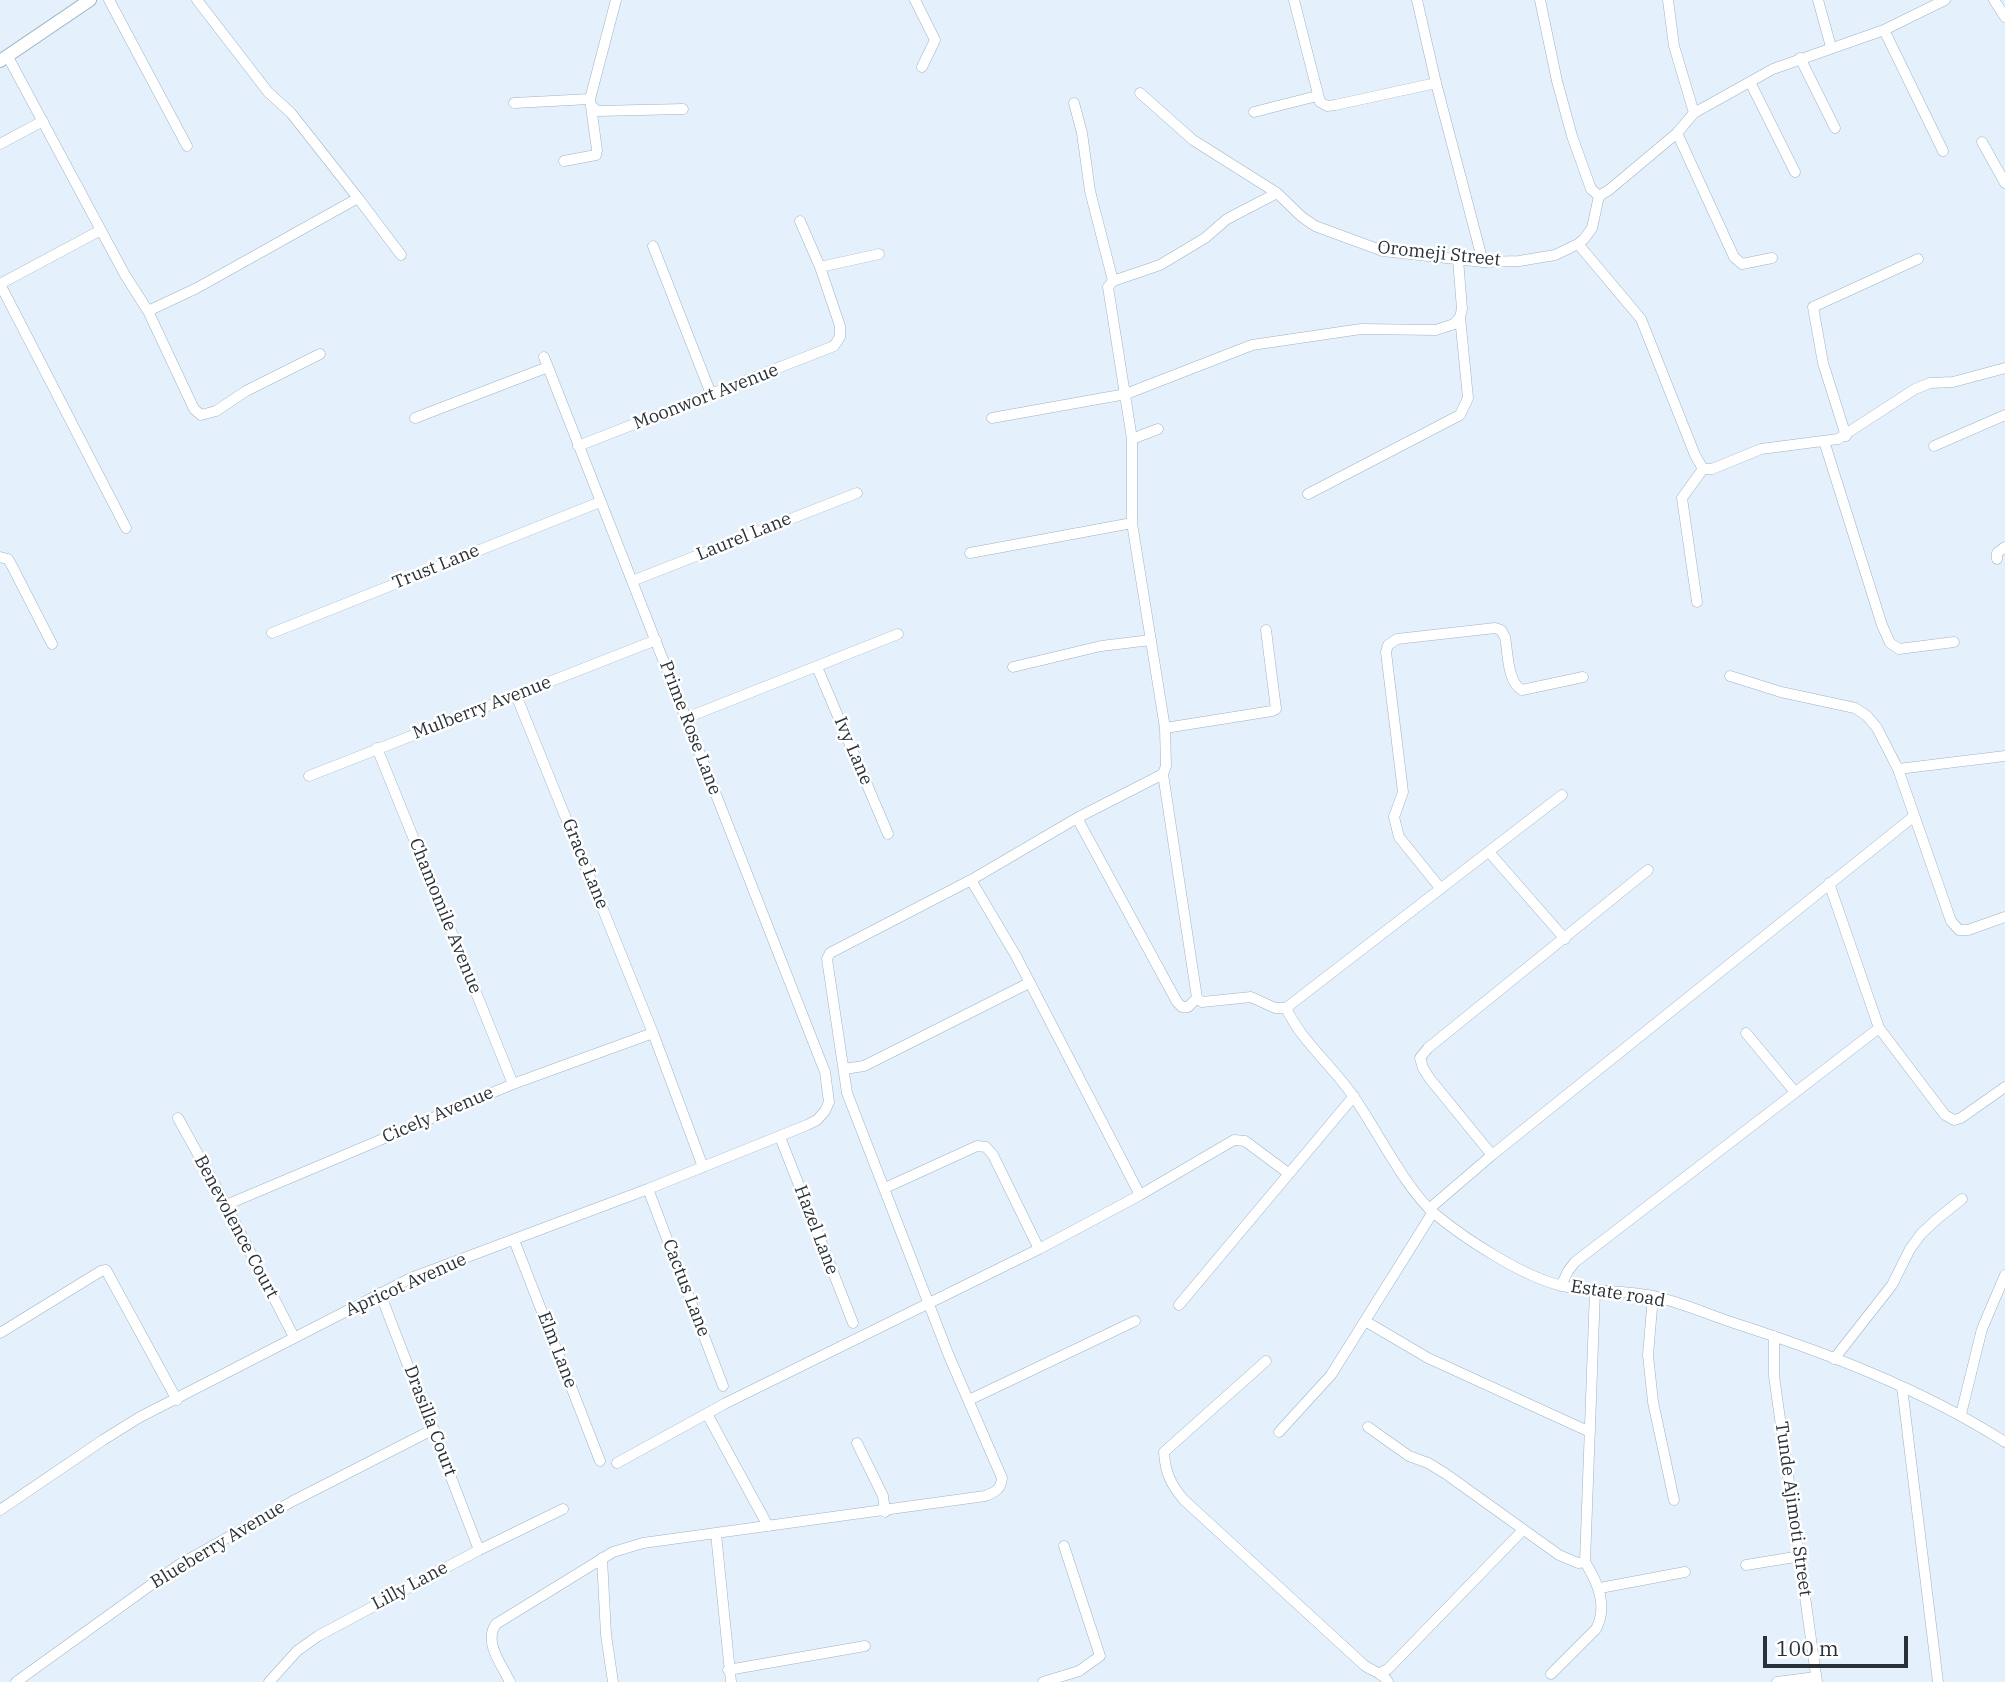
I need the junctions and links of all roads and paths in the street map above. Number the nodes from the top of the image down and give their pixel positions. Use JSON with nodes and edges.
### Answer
{"nodes":[{"id":1,"x":90,"y":0,"type":"edge"},
{"id":2,"x":109,"y":0,"type":"edge"},
{"id":3,"x":197,"y":0,"type":"edge"},
{"id":4,"x":616,"y":0,"type":"edge"},
{"id":5,"x":915,"y":0,"type":"edge"},
{"id":6,"x":1294,"y":0,"type":"edge"},
{"id":7,"x":1417,"y":0,"type":"edge"},
{"id":8,"x":1540,"y":0,"type":"edge"},
{"id":9,"x":1668,"y":0,"type":"edge"},
{"id":10,"x":1818,"y":0,"type":"edge"},
{"id":11,"x":1945,"y":0,"type":"edge"},
{"id":12,"x":1994,"y":0,"type":"edge"},
{"id":13,"x":2005,"y":17,"type":"edge"},
{"id":14,"x":1884,"y":30,"type":"junction"},
{"id":15,"x":1831,"y":47,"type":"junction"},
{"id":16,"x":1800,"y":58,"type":"junction"},
{"id":17,"x":4,"y":59,"type":"edge"},
{"id":18,"x":922,"y":67,"type":"dead end"},
{"id":19,"x":1750,"y":82,"type":"junction"},
{"id":20,"x":1436,"y":83,"type":"junction"},
{"id":21,"x":1140,"y":93,"type":"dead end"},
{"id":22,"x":1317,"y":96,"type":"junction"},
{"id":23,"x":514,"y":103,"type":"dead end"},
{"id":24,"x":591,"y":103,"type":"junction"},
{"id":25,"x":1074,"y":103,"type":"dead end"},
{"id":26,"x":683,"y":108,"type":"dead end"},
{"id":27,"x":1254,"y":112,"type":"dead end"},
{"id":28,"x":1694,"y":113,"type":"junction"},
{"id":29,"x":43,"y":121,"type":"junction"},
{"id":30,"x":1835,"y":128,"type":"dead end"},
{"id":31,"x":1677,"y":133,"type":"junction"},
{"id":32,"x":1982,"y":142,"type":"dead end"},
{"id":33,"x":0,"y":144,"type":"edge"},
{"id":34,"x":187,"y":146,"type":"dead end"},
{"id":35,"x":1943,"y":151,"type":"dead end"},
{"id":36,"x":564,"y":161,"type":"dead end"},
{"id":37,"x":1795,"y":172,"type":"dead end"},
{"id":38,"x":2005,"y":183,"type":"edge"},
{"id":39,"x":1277,"y":193,"type":"junction"},
{"id":40,"x":1599,"y":195,"type":"junction"},
{"id":41,"x":358,"y":198,"type":"junction"},
{"id":42,"x":800,"y":221,"type":"dead end"},
{"id":43,"x":101,"y":230,"type":"junction"},
{"id":44,"x":1578,"y":244,"type":"junction"},
{"id":45,"x":653,"y":246,"type":"dead end"},
{"id":46,"x":879,"y":254,"type":"dead end"},
{"id":47,"x":401,"y":255,"type":"dead end"},
{"id":48,"x":1772,"y":258,"type":"dead end"},
{"id":49,"x":1458,"y":259,"type":"junction"},
{"id":50,"x":1918,"y":259,"type":"dead end"},
{"id":51,"x":1483,"y":262,"type":"junction"},
{"id":52,"x":820,"y":267,"type":"junction"},
{"id":53,"x":1113,"y":281,"type":"junction"},
{"id":54,"x":0,"y":285,"type":"edge"},
{"id":55,"x":148,"y":311,"type":"junction"},
{"id":56,"x":1460,"y":317,"type":"junction"},
{"id":57,"x":320,"y":354,"type":"dead end"},
{"id":58,"x":2005,"y":368,"type":"edge"},
{"id":59,"x":711,"y":394,"type":"junction"},
{"id":60,"x":1126,"y":394,"type":"junction"},
{"id":61,"x":2005,"y":415,"type":"edge"},
{"id":62,"x":415,"y":418,"type":"dead end"},
{"id":63,"x":992,"y":418,"type":"dead end"},
{"id":64,"x":1158,"y":429,"type":"dead end"},
{"id":65,"x":1846,"y":436,"type":"junction"},
{"id":66,"x":1132,"y":439,"type":"junction"},
{"id":67,"x":1824,"y":441,"type":"junction"},
{"id":68,"x":578,"y":446,"type":"junction"},
{"id":69,"x":1934,"y":446,"type":"dead end"},
{"id":70,"x":1703,"y":469,"type":"junction"},
{"id":71,"x":857,"y":492,"type":"dead end"},
{"id":72,"x":1308,"y":494,"type":"dead end"},
{"id":73,"x":600,"y":502,"type":"junction"},
{"id":74,"x":1132,"y":523,"type":"junction"},
{"id":75,"x":126,"y":528,"type":"dead end"},
{"id":76,"x":2005,"y":547,"type":"edge"},
{"id":77,"x":970,"y":553,"type":"dead end"},
{"id":78,"x":0,"y":557,"type":"edge"},
{"id":79,"x":1997,"y":559,"type":"dead end"},
{"id":80,"x":632,"y":581,"type":"junction"},
{"id":81,"x":1697,"y":602,"type":"dead end"},
{"id":82,"x":1266,"y":630,"type":"dead end"},
{"id":83,"x":272,"y":633,"type":"dead end"},
{"id":84,"x":898,"y":634,"type":"dead end"},
{"id":85,"x":656,"y":640,"type":"junction"},
{"id":86,"x":1151,"y":640,"type":"junction"},
{"id":87,"x":1954,"y":642,"type":"dead end"},
{"id":88,"x":52,"y":644,"type":"dead end"},
{"id":89,"x":817,"y":667,"type":"junction"},
{"id":90,"x":1013,"y":667,"type":"dead end"},
{"id":91,"x":1730,"y":676,"type":"dead end"},
{"id":92,"x":1583,"y":677,"type":"dead end"},
{"id":93,"x":516,"y":695,"type":"junction"},
{"id":94,"x":685,"y":718,"type":"junction"},
{"id":95,"x":1165,"y":728,"type":"junction"},
{"id":96,"x":377,"y":748,"type":"junction"},
{"id":97,"x":2005,"y":756,"type":"edge"},
{"id":98,"x":1898,"y":769,"type":"junction"},
{"id":99,"x":1163,"y":774,"type":"junction"},
{"id":100,"x":309,"y":776,"type":"dead end"},
{"id":101,"x":1562,"y":795,"type":"dead end"},
{"id":102,"x":1913,"y":817,"type":"junction"},
{"id":103,"x":1077,"y":818,"type":"junction"},
{"id":104,"x":888,"y":834,"type":"dead end"},
{"id":105,"x":1489,"y":852,"type":"junction"},
{"id":106,"x":1648,"y":870,"type":"dead end"},
{"id":107,"x":971,"y":880,"type":"junction"},
{"id":108,"x":1829,"y":883,"type":"junction"},
{"id":109,"x":1441,"y":889,"type":"junction"},
{"id":110,"x":2005,"y":917,"type":"edge"},
{"id":111,"x":1564,"y":939,"type":"junction"},
{"id":112,"x":1029,"y":983,"type":"junction"},
{"id":113,"x":1198,"y":998,"type":"junction"},
{"id":114,"x":1286,"y":1008,"type":"junction"},
{"id":115,"x":1879,"y":1028,"type":"junction"},
{"id":116,"x":653,"y":1033,"type":"junction"},
{"id":117,"x":1746,"y":1033,"type":"dead end"},
{"id":118,"x":844,"y":1069,"type":"junction"},
{"id":119,"x":513,"y":1084,"type":"junction"},
{"id":120,"x":2005,"y":1087,"type":"edge"},
{"id":121,"x":1795,"y":1093,"type":"junction"},
{"id":122,"x":1353,"y":1096,"type":"junction"},
{"id":123,"x":829,"y":1102,"type":"joint"},
{"id":124,"x":178,"y":1118,"type":"dead end"},
{"id":125,"x":780,"y":1137,"type":"junction"},
{"id":126,"x":1492,"y":1155,"type":"junction"},
{"id":127,"x":703,"y":1167,"type":"junction"},
{"id":128,"x":1288,"y":1173,"type":"junction"},
{"id":129,"x":885,"y":1188,"type":"junction"},
{"id":130,"x":648,"y":1189,"type":"junction"},
{"id":131,"x":1140,"y":1195,"type":"junction"},
{"id":132,"x":1962,"y":1199,"type":"dead end"},
{"id":133,"x":226,"y":1205,"type":"junction"},
{"id":134,"x":1431,"y":1211,"type":"junction"},
{"id":135,"x":514,"y":1240,"type":"junction"},
{"id":136,"x":1039,"y":1249,"type":"junction"},
{"id":137,"x":2005,"y":1276,"type":"edge"},
{"id":138,"x":1561,"y":1286,"type":"junction"},
{"id":139,"x":1595,"y":1290,"type":"junction"},
{"id":140,"x":380,"y":1293,"type":"junction"},
{"id":141,"x":1653,"y":1296,"type":"junction"},
{"id":142,"x":929,"y":1305,"type":"junction"},
{"id":143,"x":1179,"y":1305,"type":"dead end"},
{"id":144,"x":1135,"y":1321,"type":"dead end"},
{"id":145,"x":1365,"y":1321,"type":"junction"},
{"id":146,"x":853,"y":1323,"type":"dead end"},
{"id":147,"x":0,"y":1333,"type":"edge"},
{"id":148,"x":1774,"y":1336,"type":"junction"},
{"id":149,"x":294,"y":1337,"type":"junction"},
{"id":150,"x":1834,"y":1359,"type":"junction"},
{"id":151,"x":1266,"y":1361,"type":"dead end"},
{"id":152,"x":723,"y":1386,"type":"dead end"},
{"id":153,"x":1902,"y":1387,"type":"junction"},
{"id":154,"x":177,"y":1399,"type":"junction"},
{"id":155,"x":970,"y":1400,"type":"junction"},
{"id":156,"x":707,"y":1414,"type":"junction"},
{"id":157,"x":1961,"y":1414,"type":"junction"},
{"id":158,"x":1368,"y":1427,"type":"dead end"},
{"id":159,"x":434,"y":1429,"type":"junction"},
{"id":160,"x":1279,"y":1432,"type":"dead end"},
{"id":161,"x":1590,"y":1432,"type":"junction"},
{"id":162,"x":2005,"y":1442,"type":"edge"},
{"id":163,"x":857,"y":1443,"type":"dead end"},
{"id":164,"x":600,"y":1461,"type":"dead end"},
{"id":165,"x":617,"y":1463,"type":"dead end"},
{"id":166,"x":1674,"y":1500,"type":"dead end"},
{"id":167,"x":563,"y":1509,"type":"dead end"},
{"id":168,"x":0,"y":1510,"type":"edge"},
{"id":169,"x":885,"y":1511,"type":"junction"},
{"id":170,"x":768,"y":1526,"type":"junction"},
{"id":171,"x":1523,"y":1530,"type":"junction"},
{"id":172,"x":716,"y":1534,"type":"junction"},
{"id":173,"x":1064,"y":1546,"type":"dead end"},
{"id":174,"x":479,"y":1550,"type":"junction"},
{"id":175,"x":1801,"y":1556,"type":"junction"},
{"id":176,"x":602,"y":1558,"type":"junction"},
{"id":177,"x":1585,"y":1562,"type":"junction"},
{"id":178,"x":1746,"y":1565,"type":"dead end"},
{"id":179,"x":1685,"y":1572,"type":"dead end"},
{"id":180,"x":1600,"y":1588,"type":"junction"},
{"id":181,"x":865,"y":1646,"type":"dead end"},
{"id":182,"x":728,"y":1670,"type":"junction"},
{"id":183,"x":1551,"y":1674,"type":"dead end"},
{"id":184,"x":1386,"y":1679,"type":"edge"},
{"id":185,"x":1817,"y":1679,"type":"edge"},
{"id":186,"x":16,"y":1682,"type":"edge"},
{"id":187,"x":270,"y":1682,"type":"edge"},
{"id":188,"x":510,"y":1682,"type":"edge"},
{"id":189,"x":613,"y":1682,"type":"edge"},
{"id":190,"x":731,"y":1682,"type":"edge"},
{"id":191,"x":1043,"y":1682,"type":"edge"},
{"id":192,"x":1777,"y":1682,"type":"edge"},
{"id":193,"x":1938,"y":1682,"type":"edge"}],
"edges":[{"from":1,"to":17,"type":"street"},
{"from":2,"to":34,"type":"street"},
{"from":3,"to":41,"type":"street"},
{"from":4,"to":24,"type":"street"},
{"from":5,"to":18,"type":"street"},
{"from":6,"to":22,"type":"street"},
{"from":7,"to":20,"type":"street"},
{"from":8,"to":40,"type":"street"},
{"from":9,"to":28,"type":"street"},
{"from":10,"to":15,"type":"street"},
{"from":11,"to":14,"type":"street"},
{"from":12,"to":13,"type":"street"},
{"from":14,"to":15,"type":"street"},
{"from":14,"to":35,"type":"street"},
{"from":15,"to":16,"type":"street"},
{"from":16,"to":19,"type":"street"},
{"from":16,"to":30,"type":"street"},
{"from":17,"to":29,"type":"street"},
{"from":19,"to":28,"type":"street"},
{"from":19,"to":37,"type":"street"},
{"from":20,"to":22,"type":"street"},
{"from":20,"to":51,"type":"street"},
{"from":21,"to":39,"type":"street","name":"Oromeji Street"},
{"from":22,"to":27,"type":"street"},
{"from":23,"to":24,"type":"street"},
{"from":24,"to":26,"type":"street"},
{"from":24,"to":36,"type":"street"},
{"from":25,"to":53,"type":"street"},
{"from":28,"to":31,"type":"street"},
{"from":29,"to":33,"type":"street"},
{"from":29,"to":43,"type":"street"},
{"from":31,"to":40,"type":"street"},
{"from":31,"to":48,"type":"street"},
{"from":32,"to":38,"type":"street"},
{"from":39,"to":49,"type":"street","name":"Oromeji Street"},
{"from":39,"to":53,"type":"street"},
{"from":40,"to":44,"type":"street"},
{"from":41,"to":47,"type":"street"},
{"from":41,"to":55,"type":"street"},
{"from":42,"to":52,"type":"street"},
{"from":43,"to":54,"type":"street"},
{"from":43,"to":55,"type":"street"},
{"from":44,"to":51,"type":"street","name":"Oromeji Street"},
{"from":44,"to":70,"type":"street"},
{"from":45,"to":59,"type":"street"},
{"from":46,"to":52,"type":"street"},
{"from":49,"to":51,"type":"street","name":"Oromeji Street"},
{"from":49,"to":56,"type":"street"},
{"from":50,"to":65,"type":"street"},
{"from":52,"to":59,"type":"street","name":"Moonwort Avenue"},
{"from":53,"to":60,"type":"street"},
{"from":54,"to":75,"type":"street"},
{"from":55,"to":57,"type":"street"},
{"from":56,"to":60,"type":"street"},
{"from":56,"to":72,"type":"street"},
{"from":58,"to":65,"type":"street"},
{"from":59,"to":68,"type":"street","name":"Moonwort Avenue"},
{"from":60,"to":63,"type":"street"},
{"from":60,"to":66,"type":"street"},
{"from":61,"to":69,"type":"street"},
{"from":62,"to":68,"type":"street","name":"Prime Rose Lane"},
{"from":64,"to":66,"type":"street"},
{"from":65,"to":67,"type":"street"},
{"from":66,"to":74,"type":"street"},
{"from":67,"to":70,"type":"street"},
{"from":67,"to":87,"type":"street"},
{"from":68,"to":73,"type":"street","name":"Prime Rose Lane"},
{"from":70,"to":81,"type":"street"},
{"from":71,"to":80,"type":"street","name":"Laurel Lane"},
{"from":73,"to":80,"type":"street","name":"Prime Rose Lane"},
{"from":73,"to":83,"type":"street","name":"Trust Lane"},
{"from":74,"to":77,"type":"street"},
{"from":74,"to":86,"type":"street"},
{"from":76,"to":79,"type":"street"},
{"from":78,"to":88,"type":"street"},
{"from":80,"to":85,"type":"street","name":"Prime Rose Lane"},
{"from":82,"to":95,"type":"street"},
{"from":84,"to":89,"type":"street"},
{"from":85,"to":93,"type":"street","name":"Mulberry Avenue"},
{"from":85,"to":94,"type":"street","name":"Prime Rose Lane"},
{"from":86,"to":90,"type":"street"},
{"from":86,"to":95,"type":"street"},
{"from":89,"to":94,"type":"street"},
{"from":89,"to":104,"type":"street","name":"Ivy Lane"},
{"from":91,"to":98,"type":"street"},
{"from":92,"to":109,"type":"street"},
{"from":93,"to":96,"type":"street","name":"Mulberry Avenue"},
{"from":93,"to":116,"type":"street","name":"Grace Lane"},
{"from":94,"to":123,"type":"street","name":"Prime Rose Lane"},
{"from":95,"to":99,"type":"street"},
{"from":96,"to":100,"type":"street","name":"Mulberry Avenue"},
{"from":96,"to":119,"type":"street","name":"Chamomile Avenue"},
{"from":97,"to":98,"type":"street"},
{"from":98,"to":102,"type":"street"},
{"from":99,"to":103,"type":"street"},
{"from":99,"to":113,"type":"street"},
{"from":101,"to":105,"type":"street"},
{"from":102,"to":108,"type":"street"},
{"from":102,"to":110,"type":"street"},
{"from":103,"to":107,"type":"street"},
{"from":103,"to":113,"type":"street"},
{"from":105,"to":109,"type":"street"},
{"from":105,"to":111,"type":"street"},
{"from":106,"to":111,"type":"street"},
{"from":107,"to":112,"type":"street"},
{"from":107,"to":118,"type":"street"},
{"from":108,"to":115,"type":"street"},
{"from":108,"to":126,"type":"street"},
{"from":109,"to":114,"type":"street"},
{"from":111,"to":126,"type":"street"},
{"from":112,"to":118,"type":"street"},
{"from":112,"to":131,"type":"street"},
{"from":113,"to":114,"type":"street"},
{"from":114,"to":122,"type":"street","name":"Estate road"},
{"from":115,"to":120,"type":"street"},
{"from":115,"to":121,"type":"street"},
{"from":116,"to":119,"type":"street","name":"Cicely Avenue"},
{"from":116,"to":127,"type":"street","name":"Grace Lane"},
{"from":117,"to":121,"type":"street"},
{"from":118,"to":129,"type":"street"},
{"from":119,"to":133,"type":"street","name":"Cicely Avenue"},
{"from":121,"to":138,"type":"street"},
{"from":122,"to":128,"type":"street"},
{"from":122,"to":134,"type":"street","name":"Estate road"},
{"from":123,"to":125,"type":"street","name":"Apricot Avenue"},
{"from":124,"to":133,"type":"street","name":"Benevolence Court"},
{"from":125,"to":127,"type":"street","name":"Apricot Avenue"},
{"from":125,"to":146,"type":"street","name":"Hazel Lane"},
{"from":126,"to":134,"type":"street"},
{"from":127,"to":130,"type":"street","name":"Apricot Avenue"},
{"from":128,"to":131,"type":"street"},
{"from":128,"to":143,"type":"street"},
{"from":129,"to":136,"type":"street"},
{"from":129,"to":142,"type":"street"},
{"from":130,"to":135,"type":"street","name":"Apricot Avenue"},
{"from":130,"to":152,"type":"street","name":"Cactus Lane"},
{"from":131,"to":136,"type":"street"},
{"from":132,"to":150,"type":"street"},
{"from":133,"to":149,"type":"street","name":"Benevolence Court"},
{"from":134,"to":138,"type":"street","name":"Estate road"},
{"from":134,"to":145,"type":"street"},
{"from":135,"to":140,"type":"street","name":"Apricot Avenue"},
{"from":135,"to":164,"type":"street","name":"Elm Lane"},
{"from":136,"to":142,"type":"street"},
{"from":137,"to":157,"type":"street"},
{"from":138,"to":139,"type":"street","name":"Estate road"},
{"from":139,"to":141,"type":"street","name":"Estate road"},
{"from":139,"to":161,"type":"street"},
{"from":140,"to":149,"type":"street","name":"Apricot Avenue"},
{"from":140,"to":159,"type":"street","name":"Drasilla Court"},
{"from":141,"to":148,"type":"street","name":"Estate road"},
{"from":141,"to":166,"type":"street"},
{"from":142,"to":155,"type":"street"},
{"from":142,"to":156,"type":"street"},
{"from":144,"to":155,"type":"street"},
{"from":145,"to":160,"type":"street"},
{"from":145,"to":161,"type":"street"},
{"from":147,"to":154,"type":"street"},
{"from":148,"to":150,"type":"street","name":"Estate road"},
{"from":148,"to":175,"type":"street","name":"Tunde Ajimoti Street"},
{"from":149,"to":154,"type":"street","name":"Apricot Avenue"},
{"from":150,"to":153,"type":"street","name":"Estate road"},
{"from":151,"to":184,"type":"street"},
{"from":153,"to":157,"type":"street","name":"Estate road"},
{"from":153,"to":193,"type":"street"},
{"from":154,"to":168,"type":"street","name":"Apricot Avenue"},
{"from":155,"to":169,"type":"street"},
{"from":156,"to":165,"type":"street"},
{"from":156,"to":170,"type":"street"},
{"from":157,"to":162,"type":"street","name":"Estate road"},
{"from":158,"to":171,"type":"street"},
{"from":159,"to":174,"type":"street","name":"Drasilla Court"},
{"from":159,"to":186,"type":"street","name":"Blueberry Avenue"},
{"from":161,"to":177,"type":"street"},
{"from":163,"to":169,"type":"street"},
{"from":167,"to":174,"type":"street","name":"Lilly Lane"},
{"from":169,"to":170,"type":"street"},
{"from":170,"to":172,"type":"street"},
{"from":171,"to":177,"type":"street"},
{"from":171,"to":184,"type":"street"},
{"from":172,"to":176,"type":"street"},
{"from":172,"to":182,"type":"street"},
{"from":173,"to":191,"type":"street"},
{"from":174,"to":187,"type":"street","name":"Lilly Lane"},
{"from":175,"to":178,"type":"street"},
{"from":175,"to":185,"type":"street","name":"Tunde Ajimoti Street"},
{"from":176,"to":188,"type":"street"},
{"from":176,"to":189,"type":"street"},
{"from":177,"to":180,"type":"street"},
{"from":179,"to":180,"type":"street"},
{"from":180,"to":183,"type":"street"},
{"from":181,"to":182,"type":"street"},
{"from":182,"to":190,"type":"street"},
{"from":185,"to":192,"type":"street"}]}
